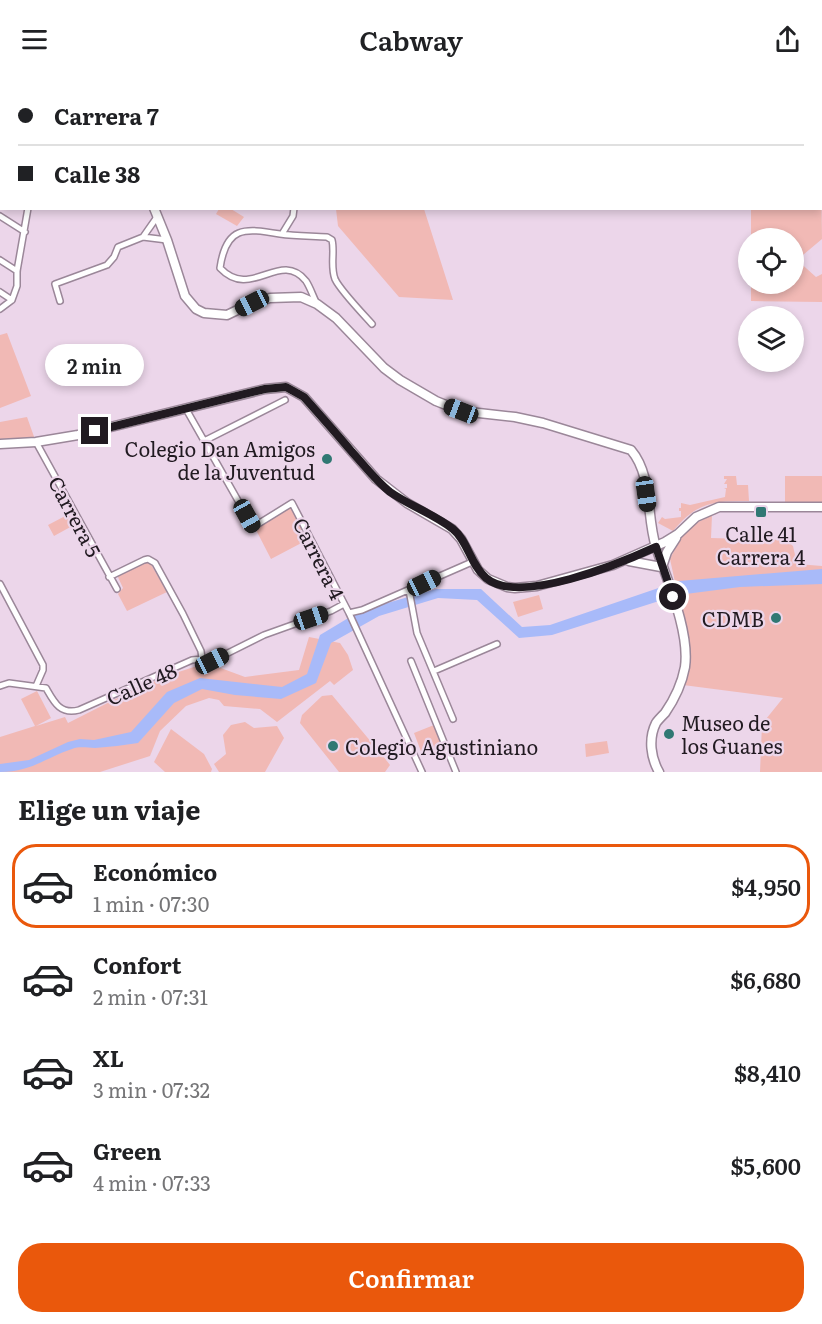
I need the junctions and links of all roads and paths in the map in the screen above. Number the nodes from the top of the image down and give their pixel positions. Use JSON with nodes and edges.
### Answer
{"nodes":[{"id":1,"x":28,"y":210,"type":"edge"},
{"id":2,"x":294,"y":210,"type":"edge"},
{"id":3,"x":156,"y":213,"type":"edge"},
{"id":4,"x":0,"y":216,"type":"edge"},
{"id":5,"x":25,"y":232,"type":"junction"},
{"id":6,"x":282,"y":234,"type":"junction"},
{"id":7,"x":143,"y":237,"type":"junction"},
{"id":8,"x":167,"y":240,"type":"junction"},
{"id":9,"x":0,"y":260,"type":"edge"},
{"id":10,"x":17,"y":271,"type":"junction"},
{"id":11,"x":0,"y":292,"type":"edge"},
{"id":12,"x":12,"y":300,"type":"junction"},
{"id":13,"x":60,"y":301,"type":"dead end"},
{"id":14,"x":317,"y":304,"type":"junction"},
{"id":15,"x":0,"y":309,"type":"edge"},
{"id":16,"x":372,"y":324,"type":"dead end"},
{"id":17,"x":285,"y":400,"type":"dead end"},
{"id":18,"x":186,"y":410,"type":"junction"},
{"id":19,"x":204,"y":441,"type":"junction"},
{"id":20,"x":36,"y":442,"type":"junction"},
{"id":21,"x":0,"y":444,"type":"edge"},
{"id":22,"x":822,"y":507,"type":"edge"},
{"id":23,"x":652,"y":531,"type":"junction"},
{"id":24,"x":678,"y":534,"type":"junction"},
{"id":25,"x":657,"y":549,"type":"junction"},
{"id":26,"x":626,"y":560,"type":"junction"},
{"id":27,"x":472,"y":562,"type":"junction"},
{"id":28,"x":662,"y":566,"type":"junction"},
{"id":29,"x":109,"y":576,"type":"junction"},
{"id":30,"x":0,"y":584,"type":"edge"},
{"id":31,"x":117,"y":590,"type":"dead end"},
{"id":32,"x":410,"y":593,"type":"junction"},
{"id":33,"x":344,"y":604,"type":"junction"},
{"id":34,"x":350,"y":614,"type":"junction"},
{"id":35,"x":497,"y":644,"type":"dead end"},
{"id":36,"x":202,"y":659,"type":"junction"},
{"id":37,"x":411,"y":662,"type":"dead end"},
{"id":38,"x":434,"y":671,"type":"junction"},
{"id":39,"x":0,"y":686,"type":"edge"},
{"id":40,"x":36,"y":686,"type":"junction"},
{"id":41,"x":453,"y":719,"type":"dead end"},
{"id":42,"x":422,"y":772,"type":"edge"},
{"id":43,"x":456,"y":772,"type":"edge"},
{"id":44,"x":659,"y":772,"type":"edge"}],
"edges":[{"from":1,"to":5,"type":"street"},
{"from":2,"to":6,"type":"street"},
{"from":3,"to":7,"type":"street"},
{"from":3,"to":8,"type":"main road"},
{"from":4,"to":5,"type":"street"},
{"from":5,"to":10,"type":"street"},
{"from":6,"to":14,"type":"street"},
{"from":6,"to":16,"type":"street"},
{"from":7,"to":8,"type":"street"},
{"from":7,"to":13,"type":"street"},
{"from":8,"to":14,"type":"main road"},
{"from":9,"to":10,"type":"street"},
{"from":10,"to":12,"type":"street"},
{"from":11,"to":12,"type":"street"},
{"from":12,"to":15,"type":"street"},
{"from":14,"to":23,"type":"main road"},
{"from":17,"to":19,"type":"street"},
{"from":18,"to":19,"type":"street"},
{"from":18,"to":20,"type":"main road"},
{"from":18,"to":27,"type":"main road"},
{"from":19,"to":33,"type":"street","name":"Carrera 4"},
{"from":20,"to":21,"type":"main road"},
{"from":20,"to":29,"type":"street","name":"Carrera 5"},
{"from":22,"to":24,"type":"main road"},
{"from":23,"to":24,"type":"main road"},
{"from":23,"to":25,"type":"main road"},
{"from":24,"to":25,"type":"main road"},
{"from":24,"to":28,"type":"main road"},
{"from":25,"to":26,"type":"main road"},
{"from":25,"to":28,"type":"main road"},
{"from":26,"to":27,"type":"main road"},
{"from":26,"to":28,"type":"main road"},
{"from":27,"to":32,"type":"street"},
{"from":28,"to":44,"type":"main road"},
{"from":29,"to":31,"type":"street","name":"Carrera 5"},
{"from":29,"to":36,"type":"street"},
{"from":30,"to":40,"type":"street"},
{"from":32,"to":34,"type":"street"},
{"from":32,"to":38,"type":"street"},
{"from":33,"to":34,"type":"street","name":"Carrera 4"},
{"from":33,"to":36,"type":"street","name":"Calle 48"},
{"from":34,"to":42,"type":"street","name":"Carrera 4"},
{"from":35,"to":38,"type":"street"},
{"from":36,"to":40,"type":"street","name":"Calle 48"},
{"from":37,"to":43,"type":"street"},
{"from":38,"to":41,"type":"street"},
{"from":39,"to":40,"type":"street"}]}
